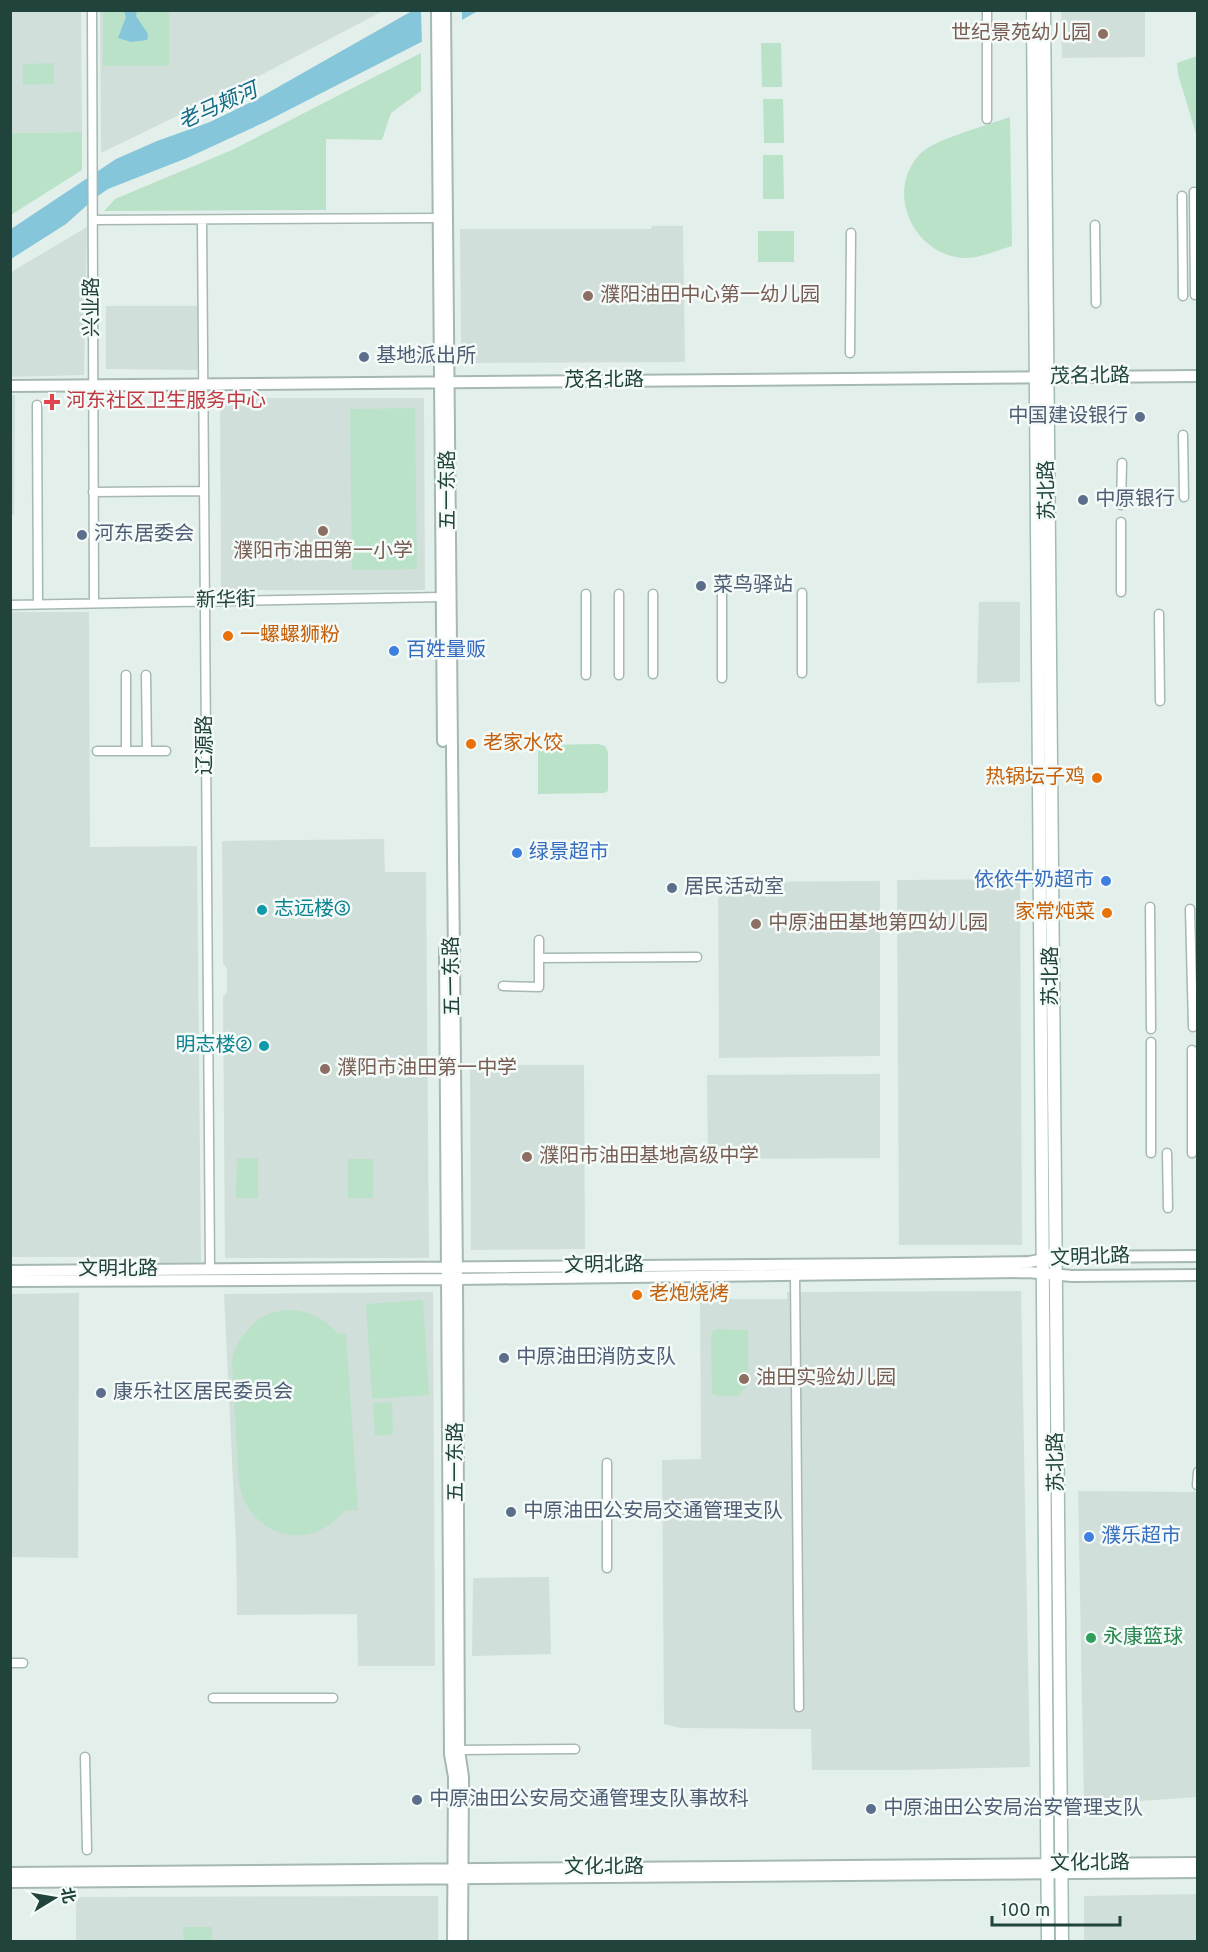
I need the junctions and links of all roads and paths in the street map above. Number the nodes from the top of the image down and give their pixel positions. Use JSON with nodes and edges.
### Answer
{"nodes":[{"id":1,"x":92,"y":10,"type":"edge"},
{"id":2,"x":437,"y":10,"type":"edge"},
{"id":3,"x":444,"y":10,"type":"edge"},
{"id":4,"x":987,"y":10,"type":"edge"},
{"id":5,"x":1033,"y":10,"type":"edge"},
{"id":6,"x":1044,"y":10,"type":"edge"},
{"id":7,"x":441,"y":40,"type":"junction"},
{"id":8,"x":987,"y":119,"type":"dead end"},
{"id":9,"x":1194,"y":192,"type":"dead end"},
{"id":10,"x":1182,"y":196,"type":"dead end"},
{"id":11,"x":439,"y":218,"type":"junction"},
{"id":12,"x":93,"y":220,"type":"junction"},
{"id":13,"x":201,"y":220,"type":"junction"},
{"id":14,"x":1095,"y":225,"type":"dead end"},
{"id":15,"x":851,"y":233,"type":"dead end"},
{"id":16,"x":1195,"y":295,"type":"dead end"},
{"id":17,"x":1183,"y":296,"type":"dead end"},
{"id":18,"x":1096,"y":303,"type":"dead end"},
{"id":19,"x":850,"y":352,"type":"dead end"},
{"id":20,"x":1197,"y":376,"type":"edge"},
{"id":21,"x":1041,"y":378,"type":"junction"},
{"id":22,"x":444,"y":382,"type":"junction"},
{"id":23,"x":203,"y":384,"type":"junction"},
{"id":24,"x":10,"y":386,"type":"edge"},
{"id":25,"x":93,"y":386,"type":"junction"},
{"id":26,"x":37,"y":405,"type":"dead end"},
{"id":27,"x":1183,"y":435,"type":"dead end"},
{"id":28,"x":1122,"y":463,"type":"dead end"},
{"id":29,"x":204,"y":491,"type":"junction"},
{"id":30,"x":93,"y":492,"type":"junction"},
{"id":31,"x":1184,"y":497,"type":"dead end"},
{"id":32,"x":1121,"y":505,"type":"dead end"},
{"id":33,"x":1121,"y":522,"type":"dead end"},
{"id":34,"x":1121,"y":592,"type":"dead end"},
{"id":35,"x":802,"y":593,"type":"dead end"},
{"id":36,"x":586,"y":594,"type":"dead end"},
{"id":37,"x":619,"y":594,"type":"dead end"},
{"id":38,"x":653,"y":594,"type":"dead end"},
{"id":39,"x":722,"y":594,"type":"dead end"},
{"id":40,"x":442,"y":597,"type":"junction"},
{"id":41,"x":204,"y":602,"type":"junction"},
{"id":42,"x":94,"y":603,"type":"junction"},
{"id":43,"x":38,"y":604,"type":"junction"},
{"id":44,"x":10,"y":605,"type":"edge"},
{"id":45,"x":1159,"y":615,"type":"dead end"},
{"id":46,"x":802,"y":673,"type":"dead end"},
{"id":47,"x":653,"y":674,"type":"dead end"},
{"id":48,"x":126,"y":675,"type":"dead end"},
{"id":49,"x":146,"y":675,"type":"dead end"},
{"id":50,"x":586,"y":675,"type":"dead end"},
{"id":51,"x":619,"y":675,"type":"dead end"},
{"id":52,"x":723,"y":678,"type":"dead end"},
{"id":53,"x":1160,"y":701,"type":"dead end"},
{"id":54,"x":97,"y":751,"type":"dead end"},
{"id":55,"x":126,"y":751,"type":"junction"},
{"id":56,"x":147,"y":751,"type":"junction"},
{"id":57,"x":166,"y":751,"type":"dead end"},
{"id":58,"x":1150,"y":908,"type":"dead end"},
{"id":59,"x":1190,"y":909,"type":"dead end"},
{"id":60,"x":539,"y":940,"type":"dead end"},
{"id":61,"x":697,"y":957,"type":"dead end"},
{"id":62,"x":539,"y":958,"type":"junction"},
{"id":63,"x":503,"y":986,"type":"dead end"},
{"id":64,"x":1193,"y":1027,"type":"dead end"},
{"id":65,"x":1151,"y":1029,"type":"dead end"},
{"id":66,"x":1151,"y":1042,"type":"dead end"},
{"id":67,"x":1192,"y":1050,"type":"dead end"},
{"id":68,"x":1151,"y":1153,"type":"dead end"},
{"id":69,"x":1167,"y":1153,"type":"dead end"},
{"id":70,"x":1192,"y":1153,"type":"dead end"},
{"id":71,"x":1168,"y":1208,"type":"dead end"},
{"id":72,"x":1197,"y":1256,"type":"edge"},
{"id":73,"x":1048,"y":1259,"type":"junction"},
{"id":74,"x":210,"y":1270,"type":"junction"},
{"id":75,"x":10,"y":1271,"type":"edge"},
{"id":76,"x":452,"y":1273,"type":"junction"},
{"id":77,"x":1049,"y":1274,"type":"junction"},
{"id":78,"x":795,"y":1275,"type":"junction"},
{"id":79,"x":1197,"y":1275,"type":"edge"},
{"id":80,"x":10,"y":1281,"type":"edge"},
{"id":81,"x":607,"y":1463,"type":"dead end"},
{"id":82,"x":1197,"y":1472,"type":"edge"},
{"id":83,"x":1197,"y":1485,"type":"edge"},
{"id":84,"x":556,"y":1509,"type":"dead end"},
{"id":85,"x":607,"y":1509,"type":"junction"},
{"id":86,"x":659,"y":1510,"type":"dead end"},
{"id":87,"x":607,"y":1568,"type":"dead end"},
{"id":88,"x":10,"y":1663,"type":"edge"},
{"id":89,"x":23,"y":1663,"type":"dead end"},
{"id":90,"x":213,"y":1698,"type":"dead end"},
{"id":91,"x":333,"y":1698,"type":"dead end"},
{"id":92,"x":799,"y":1707,"type":"dead end"},
{"id":93,"x":575,"y":1749,"type":"dead end"},
{"id":94,"x":459,"y":1750,"type":"junction"},
{"id":95,"x":85,"y":1757,"type":"dead end"},
{"id":96,"x":87,"y":1850,"type":"dead end"},
{"id":97,"x":1197,"y":1863,"type":"edge"},
{"id":98,"x":1047,"y":1869,"type":"junction"},
{"id":99,"x":1062,"y":1869,"type":"junction"},
{"id":100,"x":1197,"y":1872,"type":"edge"},
{"id":101,"x":10,"y":1874,"type":"edge"},
{"id":102,"x":458,"y":1874,"type":"junction"},
{"id":103,"x":10,"y":1882,"type":"edge"},
{"id":104,"x":453,"y":1941,"type":"edge"},
{"id":105,"x":462,"y":1941,"type":"edge"},
{"id":106,"x":1048,"y":1941,"type":"edge"},
{"id":107,"x":1062,"y":1941,"type":"edge"}],
"edges":[{"from":1,"to":12,"type":"street","name":"兴业路"},
{"from":2,"to":7,"type":"street","name":"五一东路"},
{"from":3,"to":7,"type":"street","name":"五一东路"},
{"from":4,"to":8,"type":"street"},
{"from":5,"to":21,"type":"main road","name":"苏北路"},
{"from":6,"to":21,"type":"main road","name":"苏北路"},
{"from":7,"to":11,"type":"street","name":"五一东路"},
{"from":7,"to":22,"type":"street","name":"五一东路"},
{"from":9,"to":16,"type":"street"},
{"from":10,"to":17,"type":"street"},
{"from":11,"to":13,"type":"street"},
{"from":11,"to":22,"type":"street","name":"五一东路"},
{"from":12,"to":13,"type":"street"},
{"from":12,"to":25,"type":"street","name":"兴业路"},
{"from":13,"to":23,"type":"street","name":"辽源路"},
{"from":14,"to":18,"type":"street"},
{"from":15,"to":19,"type":"street"},
{"from":20,"to":21,"type":"street","name":"茂名北路"},
{"from":21,"to":22,"type":"street","name":"茂名北路"},
{"from":21,"to":73,"type":"main road","name":"苏北路"},
{"from":22,"to":23,"type":"street","name":"茂名北路"},
{"from":22,"to":40,"type":"street","name":"五一东路"},
{"from":22,"to":76,"type":"street","name":"五一东路"},
{"from":23,"to":25,"type":"street","name":"茂名北路"},
{"from":23,"to":29,"type":"street","name":"辽源路"},
{"from":24,"to":25,"type":"street","name":"茂名北路"},
{"from":25,"to":30,"type":"street","name":"兴业路"},
{"from":26,"to":43,"type":"street"},
{"from":27,"to":31,"type":"street"},
{"from":28,"to":32,"type":"street"},
{"from":29,"to":30,"type":"street"},
{"from":29,"to":41,"type":"street","name":"辽源路"},
{"from":30,"to":42,"type":"street","name":"兴业路"},
{"from":33,"to":34,"type":"street"},
{"from":35,"to":46,"type":"street"},
{"from":36,"to":50,"type":"street"},
{"from":37,"to":51,"type":"street"},
{"from":38,"to":47,"type":"street"},
{"from":39,"to":52,"type":"street"},
{"from":40,"to":41,"type":"street","name":"新华街"},
{"from":40,"to":76,"type":"street","name":"五一东路"},
{"from":41,"to":42,"type":"street","name":"新华街"},
{"from":41,"to":74,"type":"street","name":"辽源路"},
{"from":42,"to":43,"type":"street","name":"新华街"},
{"from":43,"to":44,"type":"street","name":"新华街"},
{"from":45,"to":53,"type":"street"},
{"from":48,"to":55,"type":"street"},
{"from":49,"to":56,"type":"street"},
{"from":54,"to":55,"type":"street"},
{"from":55,"to":56,"type":"street"},
{"from":56,"to":57,"type":"street"},
{"from":58,"to":65,"type":"street"},
{"from":59,"to":64,"type":"street"},
{"from":60,"to":62,"type":"street"},
{"from":61,"to":62,"type":"street"},
{"from":62,"to":63,"type":"street"},
{"from":66,"to":68,"type":"street"},
{"from":67,"to":70,"type":"street"},
{"from":69,"to":71,"type":"street"},
{"from":72,"to":73,"type":"street","name":"文明北路"},
{"from":73,"to":76,"type":"street","name":"文明北路"},
{"from":73,"to":77,"type":"main road","name":"苏北路"},
{"from":74,"to":75,"type":"street","name":"文明北路"},
{"from":74,"to":76,"type":"street","name":"文明北路"},
{"from":76,"to":78,"type":"street","name":"文明北路"},
{"from":76,"to":80,"type":"street","name":"文明北路"},
{"from":76,"to":94,"type":"street","name":"五一东路"},
{"from":76,"to":102,"type":"street","name":"五一东路"},
{"from":77,"to":78,"type":"street","name":"文明北路"},
{"from":77,"to":79,"type":"street","name":"文明北路"},
{"from":77,"to":98,"type":"main road","name":"苏北路"},
{"from":77,"to":99,"type":"main road","name":"苏北路"},
{"from":78,"to":92,"type":"street"},
{"from":81,"to":85,"type":"street"},
{"from":82,"to":83,"type":"street"},
{"from":84,"to":85,"type":"street"},
{"from":85,"to":86,"type":"street"},
{"from":85,"to":87,"type":"street"},
{"from":88,"to":89,"type":"street"},
{"from":90,"to":91,"type":"street"},
{"from":93,"to":94,"type":"street"},
{"from":94,"to":102,"type":"street","name":"五一东路"},
{"from":95,"to":96,"type":"street"},
{"from":97,"to":99,"type":"street","name":"文化北路"},
{"from":98,"to":99,"type":"street","name":"文化北路"},
{"from":98,"to":102,"type":"street","name":"文化北路"},
{"from":98,"to":106,"type":"main road","name":"苏北路"},
{"from":99,"to":100,"type":"street","name":"文化北路"},
{"from":99,"to":107,"type":"main road","name":"苏北路"},
{"from":101,"to":102,"type":"street","name":"文化北路"},
{"from":102,"to":103,"type":"street","name":"文化北路"},
{"from":102,"to":104,"type":"street","name":"五一东路"},
{"from":102,"to":105,"type":"street","name":"五一东路"}]}
